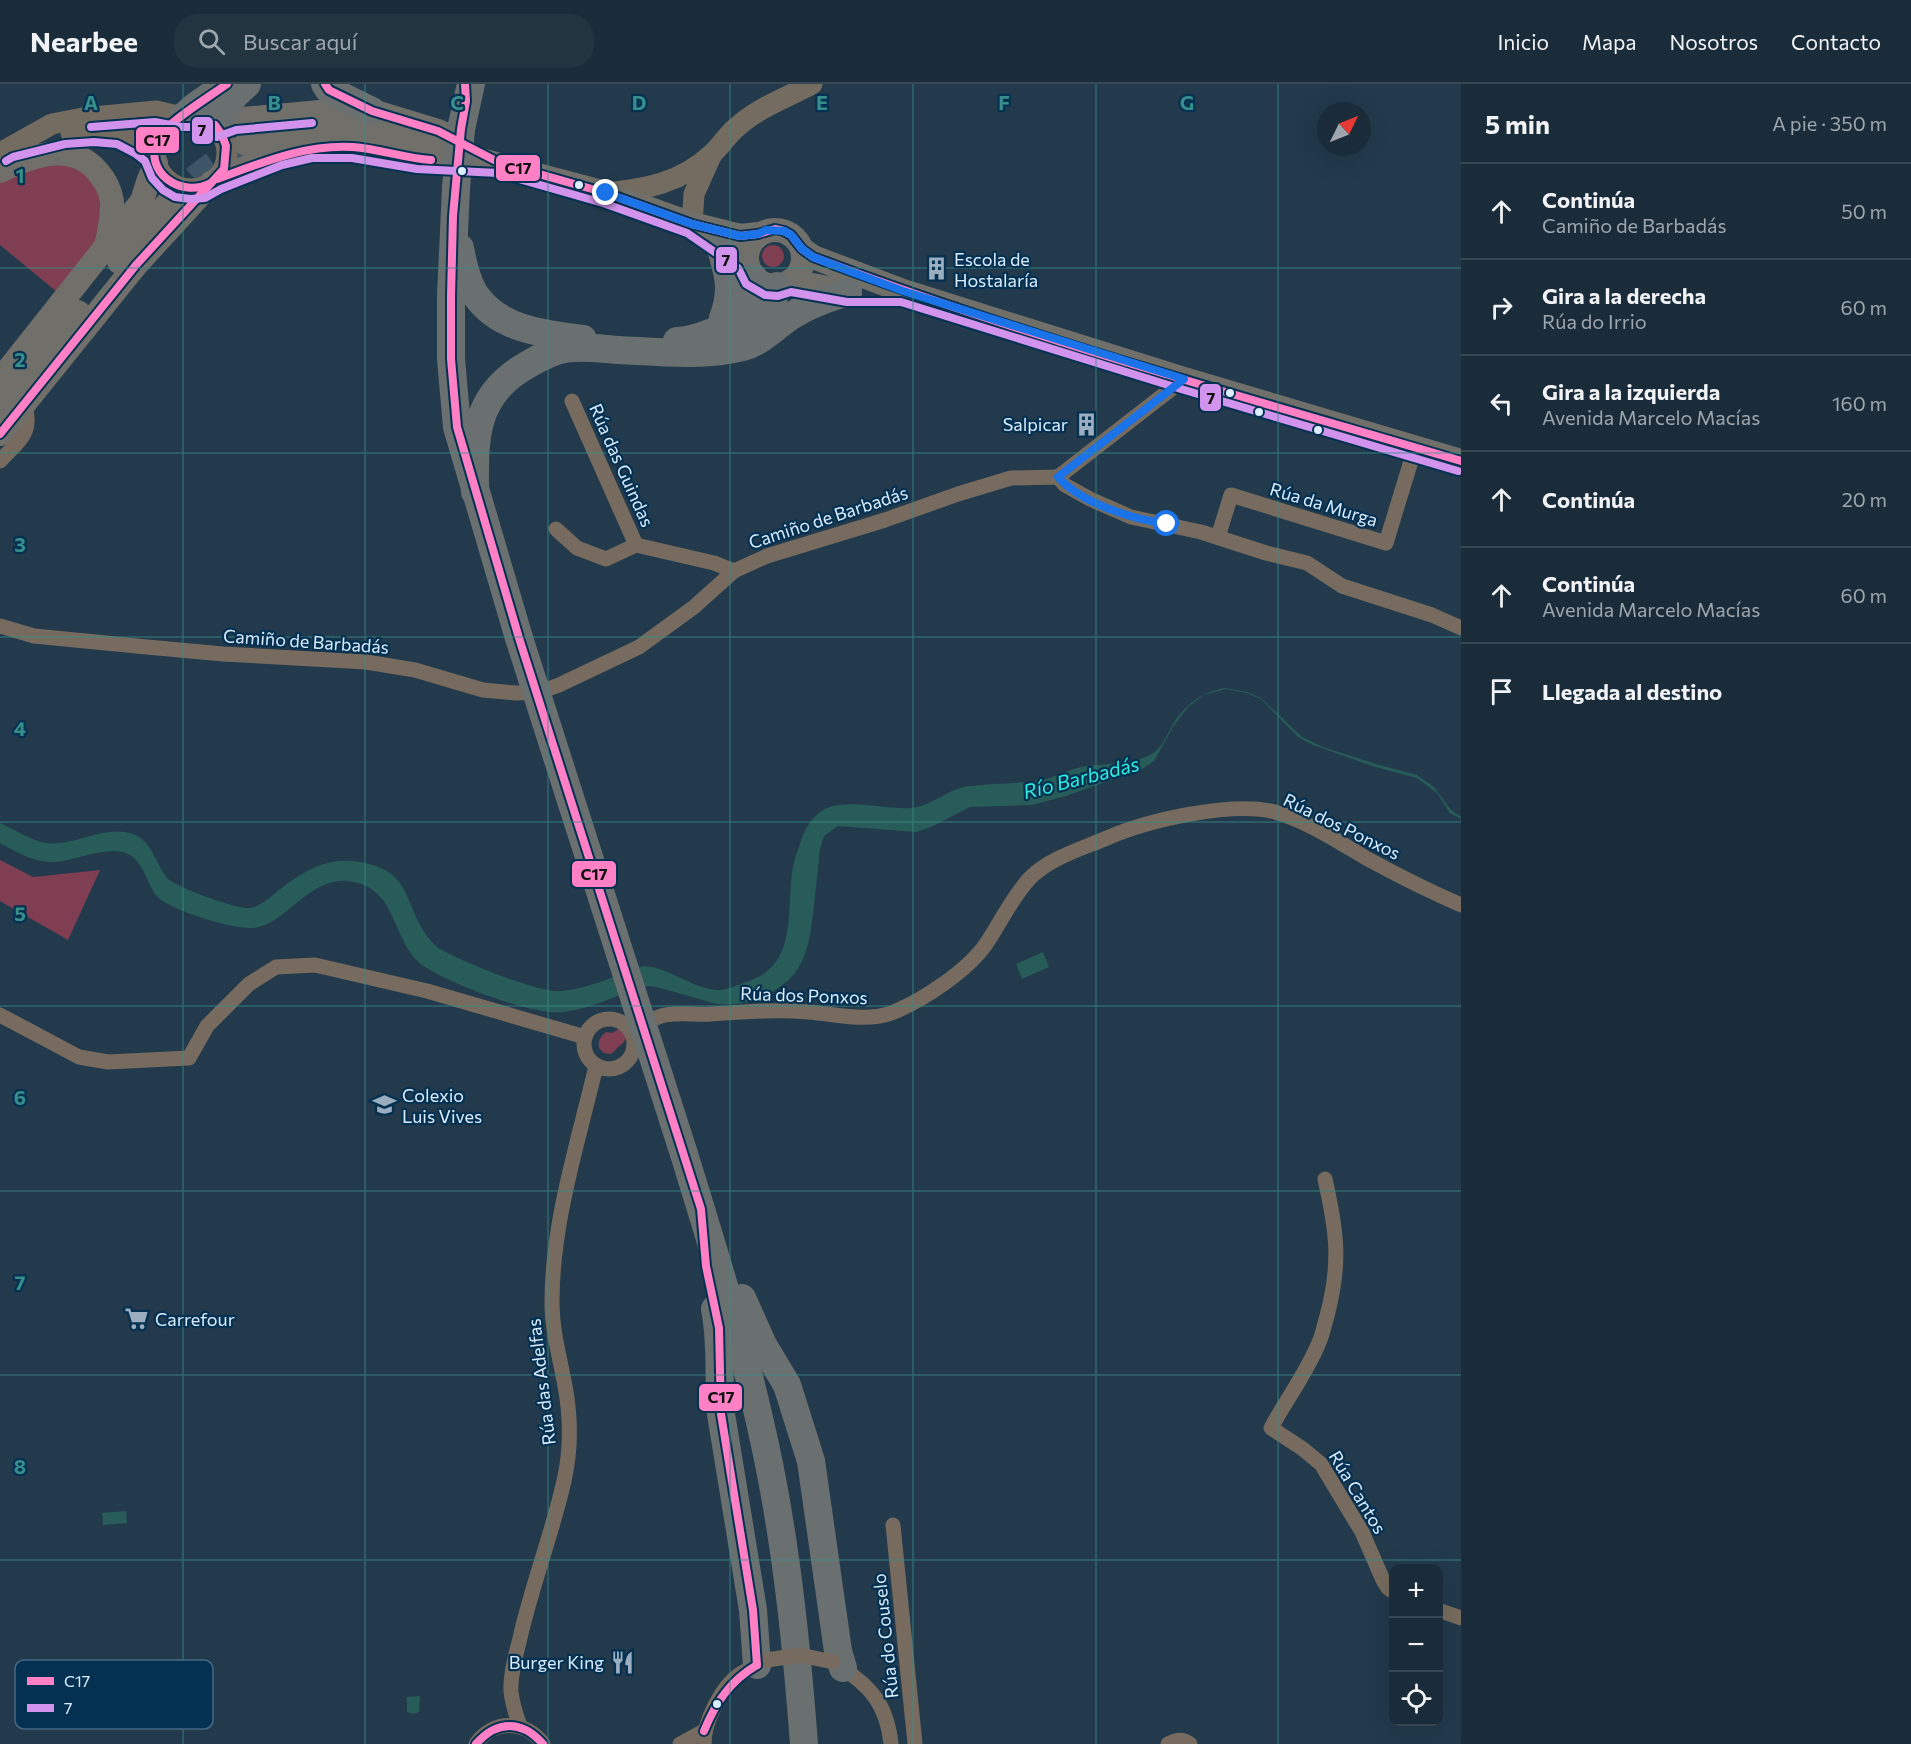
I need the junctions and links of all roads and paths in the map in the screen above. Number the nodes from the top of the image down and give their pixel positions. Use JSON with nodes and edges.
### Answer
{"nodes":[{"id":1,"x":227,"y":84,"type":"edge"},
{"id":2,"x":247,"y":84,"type":"edge"},
{"id":3,"x":325,"y":84,"type":"edge"},
{"id":4,"x":812,"y":84,"type":"edge"},
{"id":5,"x":467,"y":90,"type":"edge"},
{"id":6,"x":372,"y":111,"type":"junction"},
{"id":7,"x":182,"y":117,"type":"junction"},
{"id":8,"x":216,"y":126,"type":"junction"},
{"id":9,"x":246,"y":144,"type":"tunnel mouth"},
{"id":10,"x":4,"y":150,"type":"edge"},
{"id":11,"x":711,"y":155,"type":"junction"},
{"id":12,"x":155,"y":159,"type":"junction"},
{"id":13,"x":500,"y":164,"type":"junction"},
{"id":14,"x":0,"y":171,"type":"edge"},
{"id":15,"x":214,"y":181,"type":"junction"},
{"id":16,"x":606,"y":193,"type":"junction"},
{"id":17,"x":168,"y":202,"type":"tunnel mouth"},
{"id":18,"x":453,"y":216,"type":"junction"},
{"id":19,"x":692,"y":224,"type":"junction"},
{"id":20,"x":758,"y":234,"type":"junction"},
{"id":21,"x":720,"y":245,"type":"junction"},
{"id":22,"x":802,"y":249,"type":"junction"},
{"id":23,"x":106,"y":250,"type":"junction"},
{"id":24,"x":767,"y":276,"type":"junction"},
{"id":25,"x":850,"y":282,"type":"junction"},
{"id":26,"x":719,"y":328,"type":"junction"},
{"id":27,"x":703,"y":352,"type":"junction"},
{"id":28,"x":1184,"y":379,"type":"junction"},
{"id":29,"x":0,"y":380,"type":"edge"},
{"id":30,"x":572,"y":400,"type":"dead end"},
{"id":31,"x":25,"y":405,"type":"junction"},
{"id":32,"x":0,"y":408,"type":"edge"},
{"id":33,"x":0,"y":434,"type":"edge"},
{"id":34,"x":1415,"y":448,"type":"junction"},
{"id":35,"x":0,"y":461,"type":"edge"},
{"id":36,"x":1461,"y":461,"type":"edge"},
{"id":37,"x":1058,"y":477,"type":"junction"},
{"id":38,"x":475,"y":492,"type":"junction"},
{"id":39,"x":556,"y":529,"type":"dead end"},
{"id":40,"x":1218,"y":537,"type":"junction"},
{"id":41,"x":636,"y":545,"type":"junction"},
{"id":42,"x":734,"y":571,"type":"junction"},
{"id":43,"x":0,"y":626,"type":"edge"},
{"id":44,"x":1461,"y":628,"type":"edge"},
{"id":45,"x":1461,"y":905,"type":"edge"},
{"id":46,"x":0,"y":1014,"type":"edge"},
{"id":47,"x":630,"y":1031,"type":"junction"},
{"id":48,"x":585,"y":1037,"type":"junction"},
{"id":49,"x":596,"y":1066,"type":"junction"},
{"id":50,"x":1324,"y":1179,"type":"dead end"},
{"id":51,"x":701,"y":1209,"type":"junction"},
{"id":52,"x":893,"y":1525,"type":"dead end"},
{"id":53,"x":1389,"y":1589,"type":"edge"},
{"id":54,"x":1443,"y":1612,"type":"edge"},
{"id":55,"x":1461,"y":1618,"type":"edge"},
{"id":56,"x":762,"y":1663,"type":"junction"},
{"id":57,"x":838,"y":1665,"type":"junction"},
{"id":58,"x":511,"y":1691,"type":"junction"},
{"id":59,"x":520,"y":1726,"type":"junction"},
{"id":60,"x":494,"y":1728,"type":"junction"},
{"id":61,"x":704,"y":1738,"type":"edge"},
{"id":62,"x":476,"y":1744,"type":"edge"},
{"id":63,"x":543,"y":1744,"type":"edge"},
{"id":64,"x":680,"y":1744,"type":"edge"},
{"id":65,"x":804,"y":1744,"type":"edge"},
{"id":66,"x":891,"y":1744,"type":"edge"},
{"id":67,"x":915,"y":1744,"type":"edge"},
{"id":68,"x":1168,"y":1744,"type":"edge"},
{"id":69,"x":1190,"y":1744,"type":"edge"}],
"edges":[{"from":1,"to":7,"type":"highway"},
{"from":2,"to":8,"type":"highway"},
{"from":3,"to":6,"type":"highway"},
{"from":4,"to":11,"type":"street"},
{"from":5,"to":18,"type":"highway","bridge":true},
{"from":6,"to":8,"type":"main road"},
{"from":6,"to":13,"type":"main road"},
{"from":7,"to":8,"type":"street"},
{"from":7,"to":10,"type":"street"},
{"from":7,"to":12,"type":"street"},
{"from":8,"to":15,"type":"street"},
{"from":9,"to":13,"type":"main road"},
{"from":10,"to":12,"type":"street"},
{"from":11,"to":16,"type":"street"},
{"from":11,"to":19,"type":"street"},
{"from":12,"to":15,"type":"street"},
{"from":12,"to":23,"type":"main road"},
{"from":13,"to":15,"type":"main road"},
{"from":13,"to":16,"type":"main road"},
{"from":14,"to":23,"type":"main road"},
{"from":15,"to":31,"type":"main road"},
{"from":16,"to":19,"type":"main road"},
{"from":17,"to":32,"type":"main road"},
{"from":18,"to":26,"type":"highway"},
{"from":18,"to":38,"type":"highway"},
{"from":19,"to":20,"type":"main road"},
{"from":19,"to":21,"type":"main road"},
{"from":20,"to":22,"type":"main road"},
{"from":20,"to":24,"type":"main road"},
{"from":21,"to":24,"type":"main road"},
{"from":21,"to":26,"type":"highway"},
{"from":22,"to":24,"type":"main road"},
{"from":22,"to":25,"type":"main road"},
{"from":23,"to":29,"type":"main road"},
{"from":24,"to":25,"type":"main road"},
{"from":24,"to":26,"type":"highway"},
{"from":24,"to":27,"type":"highway"},
{"from":25,"to":27,"type":"highway"},
{"from":25,"to":28,"type":"main road"},
{"from":27,"to":38,"type":"highway"},
{"from":28,"to":34,"type":"main road"},
{"from":28,"to":37,"type":"street"},
{"from":30,"to":41,"type":"street","name":"Rúa das Guindas"},
{"from":31,"to":33,"type":"main road"},
{"from":31,"to":35,"type":"street"},
{"from":34,"to":36,"type":"main road"},
{"from":34,"to":40,"type":"street","name":"Rúa da Murga"},
{"from":37,"to":40,"type":"street"},
{"from":37,"to":42,"type":"street","name":"Camiño de Barbadás"},
{"from":38,"to":51,"type":"highway","bridge":true},
{"from":39,"to":41,"type":"street","name":"Rúa das Guindas"},
{"from":40,"to":44,"type":"street"},
{"from":41,"to":42,"type":"street","name":"Rúa das Guindas"},
{"from":42,"to":43,"type":"street","name":"Camiño de Barbadás"},
{"from":45,"to":47,"type":"street","name":"Rúa dos Ponxos"},
{"from":46,"to":48,"type":"street"},
{"from":47,"to":48,"type":"street"},
{"from":47,"to":49,"type":"street"},
{"from":48,"to":49,"type":"street"},
{"from":49,"to":58,"type":"street","name":"Rúa das Adelfas"},
{"from":50,"to":53,"type":"street","name":"Rúa Cantos"},
{"from":51,"to":56,"type":"highway"},
{"from":51,"to":57,"type":"highway"},
{"from":51,"to":65,"type":"highway"},
{"from":52,"to":67,"type":"street","name":"Rúa do Couselo"},
{"from":54,"to":55,"type":"street"},
{"from":56,"to":57,"type":"street","bridge":true},
{"from":56,"to":61,"type":"street"},
{"from":57,"to":66,"type":"street"},
{"from":58,"to":59,"type":"street","name":"Rúa das Adelfas"},
{"from":58,"to":60,"type":"street","name":"Rúa das Adelfas"},
{"from":59,"to":60,"type":"street"},
{"from":59,"to":63,"type":"street"},
{"from":60,"to":62,"type":"street"},
{"from":61,"to":64,"type":"street"},
{"from":68,"to":69,"type":"street"}]}
